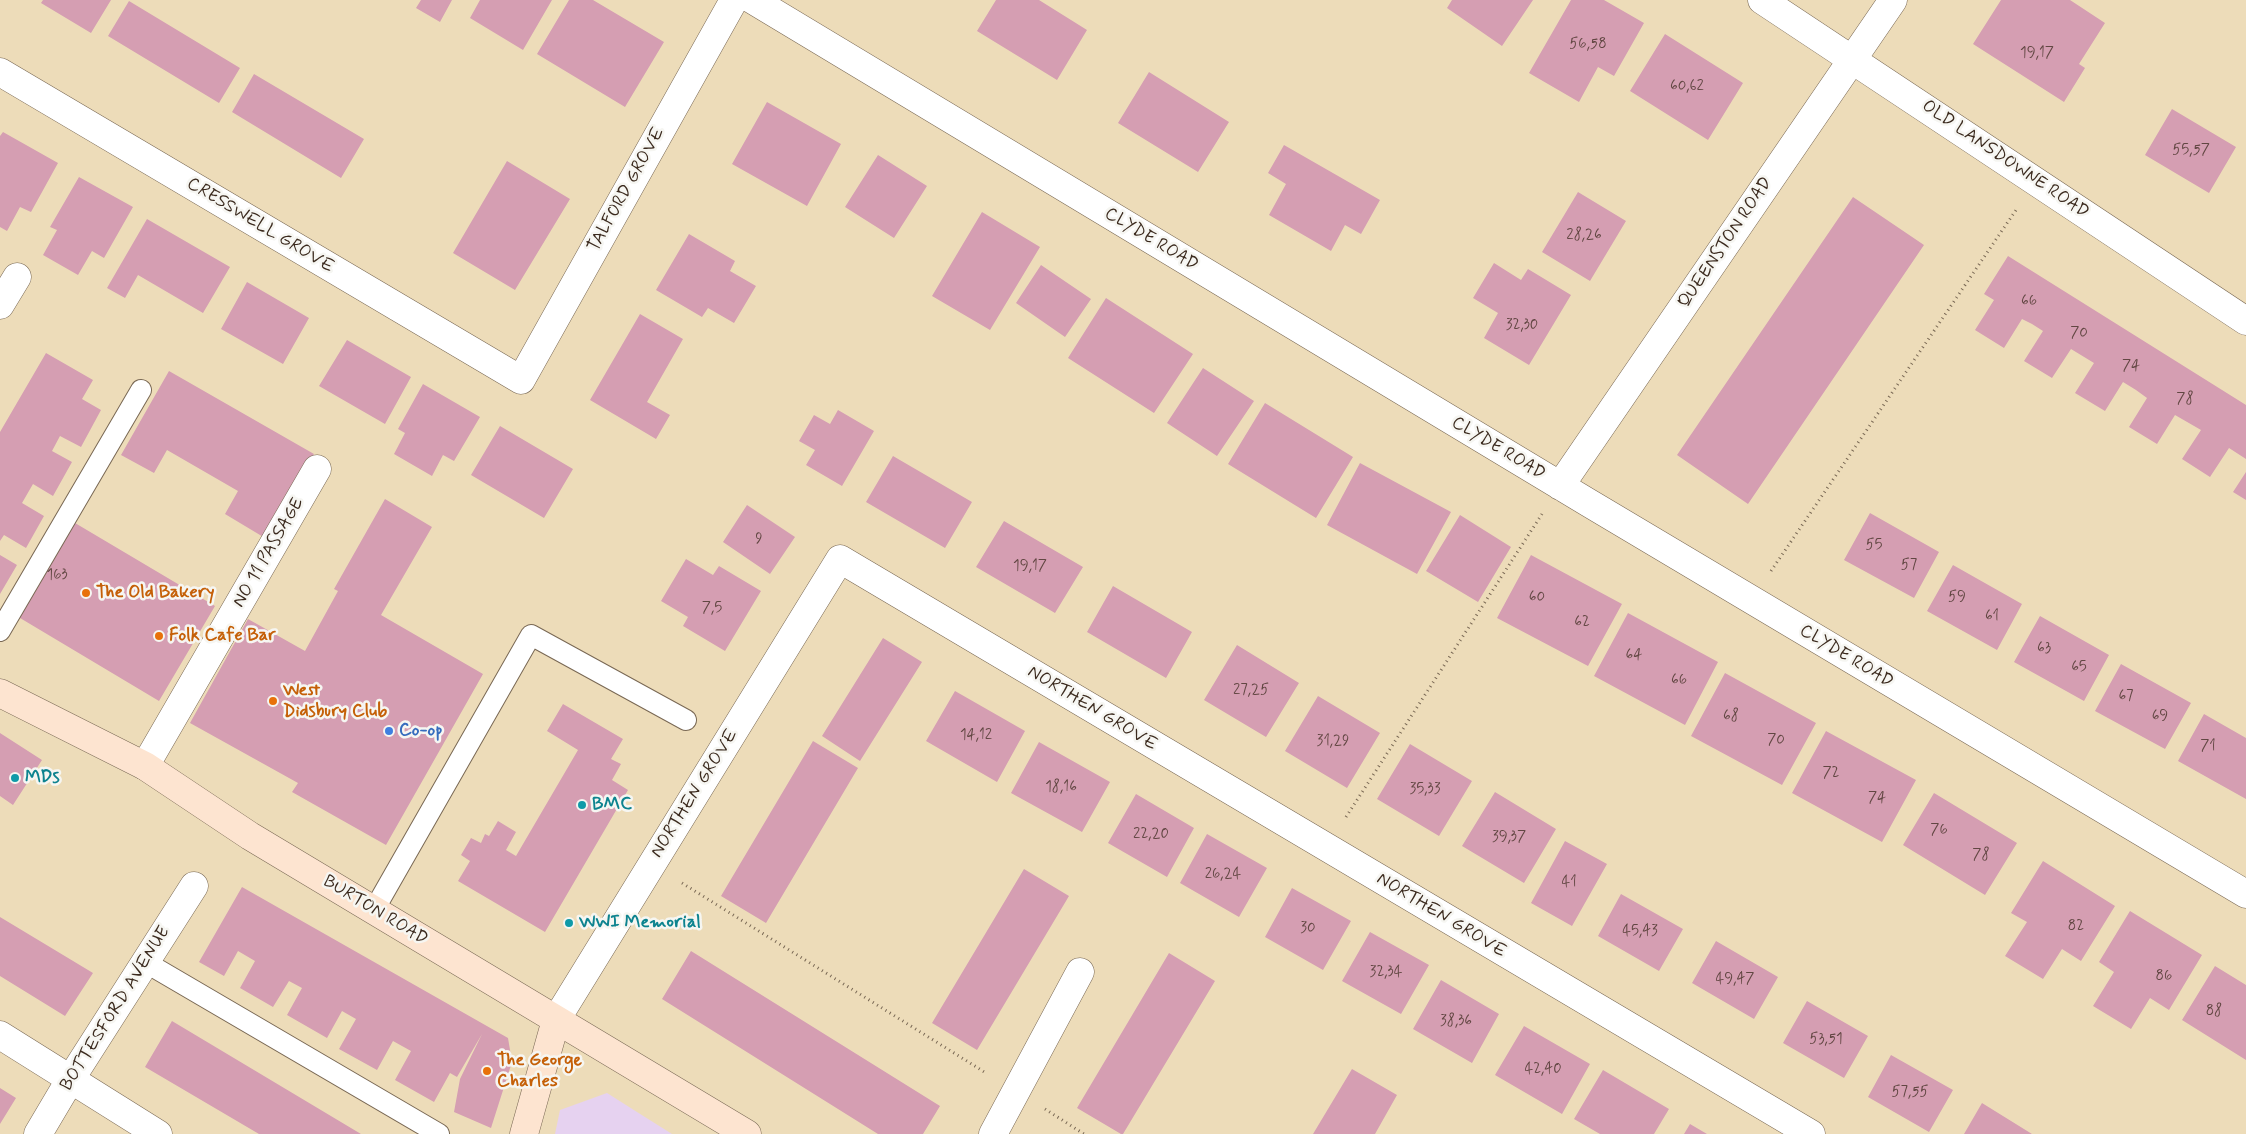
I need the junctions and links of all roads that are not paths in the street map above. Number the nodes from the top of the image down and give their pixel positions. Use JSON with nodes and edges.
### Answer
{"nodes":[{"id":1,"x":734,"y":0,"type":"edge"},
{"id":2,"x":753,"y":0,"type":"edge"},
{"id":3,"x":1762,"y":0,"type":"edge"},
{"id":4,"x":1893,"y":0,"type":"edge"},
{"id":5,"x":1852,"y":58,"type":"junction"},
{"id":6,"x":0,"y":72,"type":"edge"},
{"id":7,"x":17,"y":277,"type":"dead end"},
{"id":8,"x":0,"y":305,"type":"edge"},
{"id":9,"x":2246,"y":321,"type":"edge"},
{"id":10,"x":521,"y":380,"type":"joint"},
{"id":11,"x":141,"y":390,"type":"dead end"},
{"id":12,"x":317,"y":469,"type":"dead end"},
{"id":13,"x":1560,"y":486,"type":"junction"},
{"id":14,"x":0,"y":631,"type":"edge"},
{"id":15,"x":0,"y":693,"type":"edge"},
{"id":16,"x":686,"y":720,"type":"dead end"},
{"id":17,"x":145,"y":766,"type":"junction"},
{"id":18,"x":194,"y":886,"type":"dead end"},
{"id":19,"x":2246,"y":894,"type":"edge"},
{"id":20,"x":374,"y":910,"type":"junction"},
{"id":21,"x":145,"y":962,"type":"junction"},
{"id":22,"x":1080,"y":972,"type":"dead end"},
{"id":23,"x":556,"y":1020,"type":"junction"},
{"id":24,"x":0,"y":1035,"type":"edge"},
{"id":25,"x":70,"y":1080,"type":"junction"},
{"id":26,"x":38,"y":1134,"type":"edge"},
{"id":27,"x":158,"y":1134,"type":"edge"},
{"id":28,"x":439,"y":1134,"type":"edge"},
{"id":29,"x":524,"y":1134,"type":"edge"},
{"id":30,"x":747,"y":1134,"type":"edge"},
{"id":31,"x":993,"y":1134,"type":"edge"},
{"id":32,"x":1811,"y":1134,"type":"edge"}],
"edges":[{"from":1,"to":10,"type":"street","name":"TALFORD GROVE"},
{"from":2,"to":13,"type":"street","name":"CLYDE ROAD"},
{"from":3,"to":5,"type":"street","name":"OLD LANSDOWNE ROAD"},
{"from":4,"to":5,"type":"street","name":"QUEENSTON ROAD"},
{"from":5,"to":9,"type":"street","name":"OLD LANSDOWNE ROAD"},
{"from":5,"to":13,"type":"street","name":"QUEENSTON ROAD"},
{"from":6,"to":10,"type":"street","name":"CRESSWELL GROVE"},
{"from":7,"to":8,"type":"street"},
{"from":11,"to":14,"type":"lane"},
{"from":12,"to":17,"type":"street","name":"NO 11 PASSAGE"},
{"from":13,"to":19,"type":"street","name":"CLYDE ROAD"},
{"from":15,"to":17,"type":"street","name":"BURTON ROAD"},
{"from":16,"to":20,"type":"lane"},
{"from":17,"to":20,"type":"street","name":"BURTON ROAD"},
{"from":18,"to":21,"type":"street","name":"BOTTESFORD AVENUE"},
{"from":20,"to":23,"type":"street","name":"BURTON ROAD"},
{"from":21,"to":25,"type":"street","name":"BOTTESFORD AVENUE"},
{"from":21,"to":28,"type":"lane"},
{"from":22,"to":31,"type":"street"},
{"from":23,"to":29,"type":"street"},
{"from":23,"to":30,"type":"street","name":"BURTON ROAD"},
{"from":23,"to":32,"type":"street","name":"NORTHEN GROVE"},
{"from":24,"to":25,"type":"street"},
{"from":25,"to":26,"type":"street","name":"BOTTESFORD AVENUE"},
{"from":25,"to":27,"type":"street"}]}
